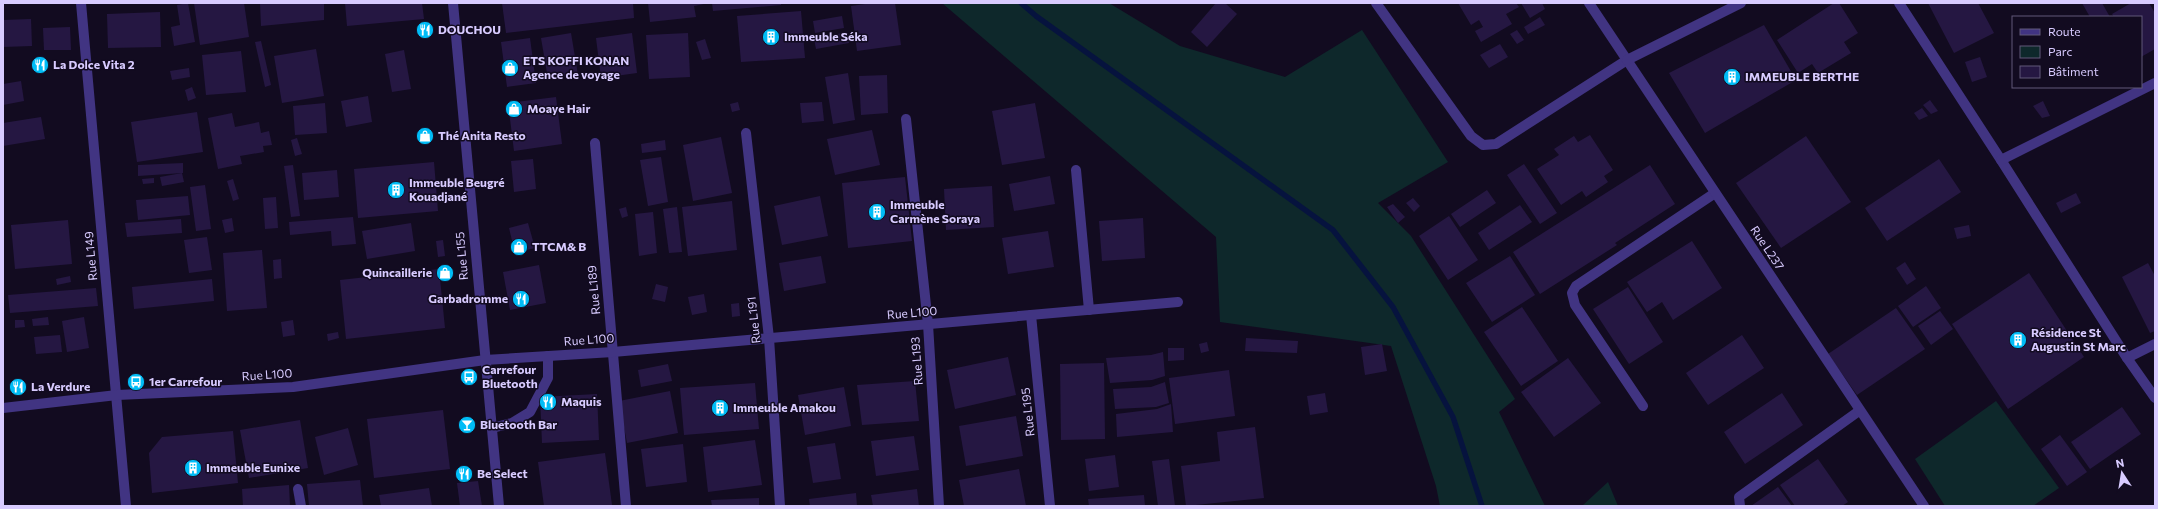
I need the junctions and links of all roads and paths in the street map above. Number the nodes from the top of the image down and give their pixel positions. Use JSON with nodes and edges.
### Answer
{"nodes":[{"id":1,"x":81,"y":3,"type":"edge"},
{"id":2,"x":453,"y":3,"type":"edge"},
{"id":3,"x":1376,"y":3,"type":"edge"},
{"id":4,"x":1589,"y":3,"type":"edge"},
{"id":5,"x":1741,"y":3,"type":"edge"},
{"id":6,"x":1899,"y":3,"type":"edge"},
{"id":7,"x":1627,"y":60,"type":"junction"},
{"id":8,"x":2155,"y":83,"type":"edge"},
{"id":9,"x":906,"y":119,"type":"dead end"},
{"id":10,"x":746,"y":133,"type":"dead end"},
{"id":11,"x":594,"y":143,"type":"dead end"},
{"id":12,"x":2001,"y":160,"type":"junction"},
{"id":13,"x":1076,"y":170,"type":"dead end"},
{"id":14,"x":1715,"y":193,"type":"junction"},
{"id":15,"x":1178,"y":302,"type":"dead end"},
{"id":16,"x":1089,"y":310,"type":"junction"},
{"id":17,"x":1031,"y":315,"type":"junction"},
{"id":18,"x":928,"y":324,"type":"junction"},
{"id":19,"x":770,"y":338,"type":"junction"},
{"id":20,"x":2155,"y":344,"type":"edge"},
{"id":21,"x":613,"y":352,"type":"junction"},
{"id":22,"x":548,"y":356,"type":"junction"},
{"id":23,"x":2127,"y":358,"type":"junction"},
{"id":24,"x":485,"y":360,"type":"junction"},
{"id":25,"x":117,"y":396,"type":"junction"},
{"id":26,"x":2155,"y":398,"type":"edge"},
{"id":27,"x":1643,"y":406,"type":"dead end"},
{"id":28,"x":3,"y":408,"type":"edge"},
{"id":29,"x":1859,"y":411,"type":"junction"},
{"id":30,"x":492,"y":428,"type":"junction"},
{"id":31,"x":298,"y":489,"type":"dead end"},
{"id":32,"x":126,"y":506,"type":"edge"},
{"id":33,"x":301,"y":506,"type":"edge"},
{"id":34,"x":499,"y":506,"type":"edge"},
{"id":35,"x":626,"y":506,"type":"edge"},
{"id":36,"x":780,"y":506,"type":"edge"},
{"id":37,"x":939,"y":506,"type":"edge"},
{"id":38,"x":1050,"y":506,"type":"edge"},
{"id":39,"x":1740,"y":506,"type":"edge"},
{"id":40,"x":1924,"y":506,"type":"edge"}],
"edges":[{"from":1,"to":25,"type":"street","name":"Rue L149"},
{"from":2,"to":24,"type":"street","name":"Rue L155"},
{"from":3,"to":7,"type":"street"},
{"from":4,"to":7,"type":"street","name":"Rue L237"},
{"from":5,"to":7,"type":"street"},
{"from":6,"to":12,"type":"street"},
{"from":7,"to":14,"type":"street","name":"Rue L237"},
{"from":8,"to":12,"type":"street"},
{"from":9,"to":18,"type":"street","name":"Rue L193"},
{"from":10,"to":19,"type":"street","name":"Rue L191"},
{"from":11,"to":21,"type":"street","name":"Rue L189"},
{"from":12,"to":23,"type":"street"},
{"from":13,"to":16,"type":"street"},
{"from":14,"to":27,"type":"street"},
{"from":14,"to":29,"type":"street","name":"Rue L237"},
{"from":15,"to":16,"type":"street","name":"Rue L100"},
{"from":16,"to":17,"type":"street","name":"Rue L100"},
{"from":17,"to":18,"type":"street","name":"Rue L100"},
{"from":17,"to":38,"type":"street","name":"Rue L195"},
{"from":18,"to":19,"type":"street","name":"Rue L100"},
{"from":18,"to":37,"type":"street","name":"Rue L193"},
{"from":19,"to":21,"type":"street","name":"Rue L100"},
{"from":19,"to":36,"type":"street","name":"Rue L191"},
{"from":20,"to":23,"type":"street"},
{"from":21,"to":22,"type":"street","name":"Rue L100"},
{"from":21,"to":35,"type":"street","name":"Rue L189"},
{"from":22,"to":24,"type":"street","name":"Rue L100"},
{"from":22,"to":30,"type":"street"},
{"from":23,"to":26,"type":"street"},
{"from":24,"to":25,"type":"street","name":"Rue L100"},
{"from":24,"to":30,"type":"street","name":"Rue L155"},
{"from":25,"to":28,"type":"street","name":"Rue L100"},
{"from":25,"to":32,"type":"street","name":"Rue L149"},
{"from":29,"to":39,"type":"street"},
{"from":29,"to":40,"type":"street","name":"Rue L237"},
{"from":30,"to":34,"type":"street","name":"Rue L155"},
{"from":31,"to":33,"type":"street"}]}
